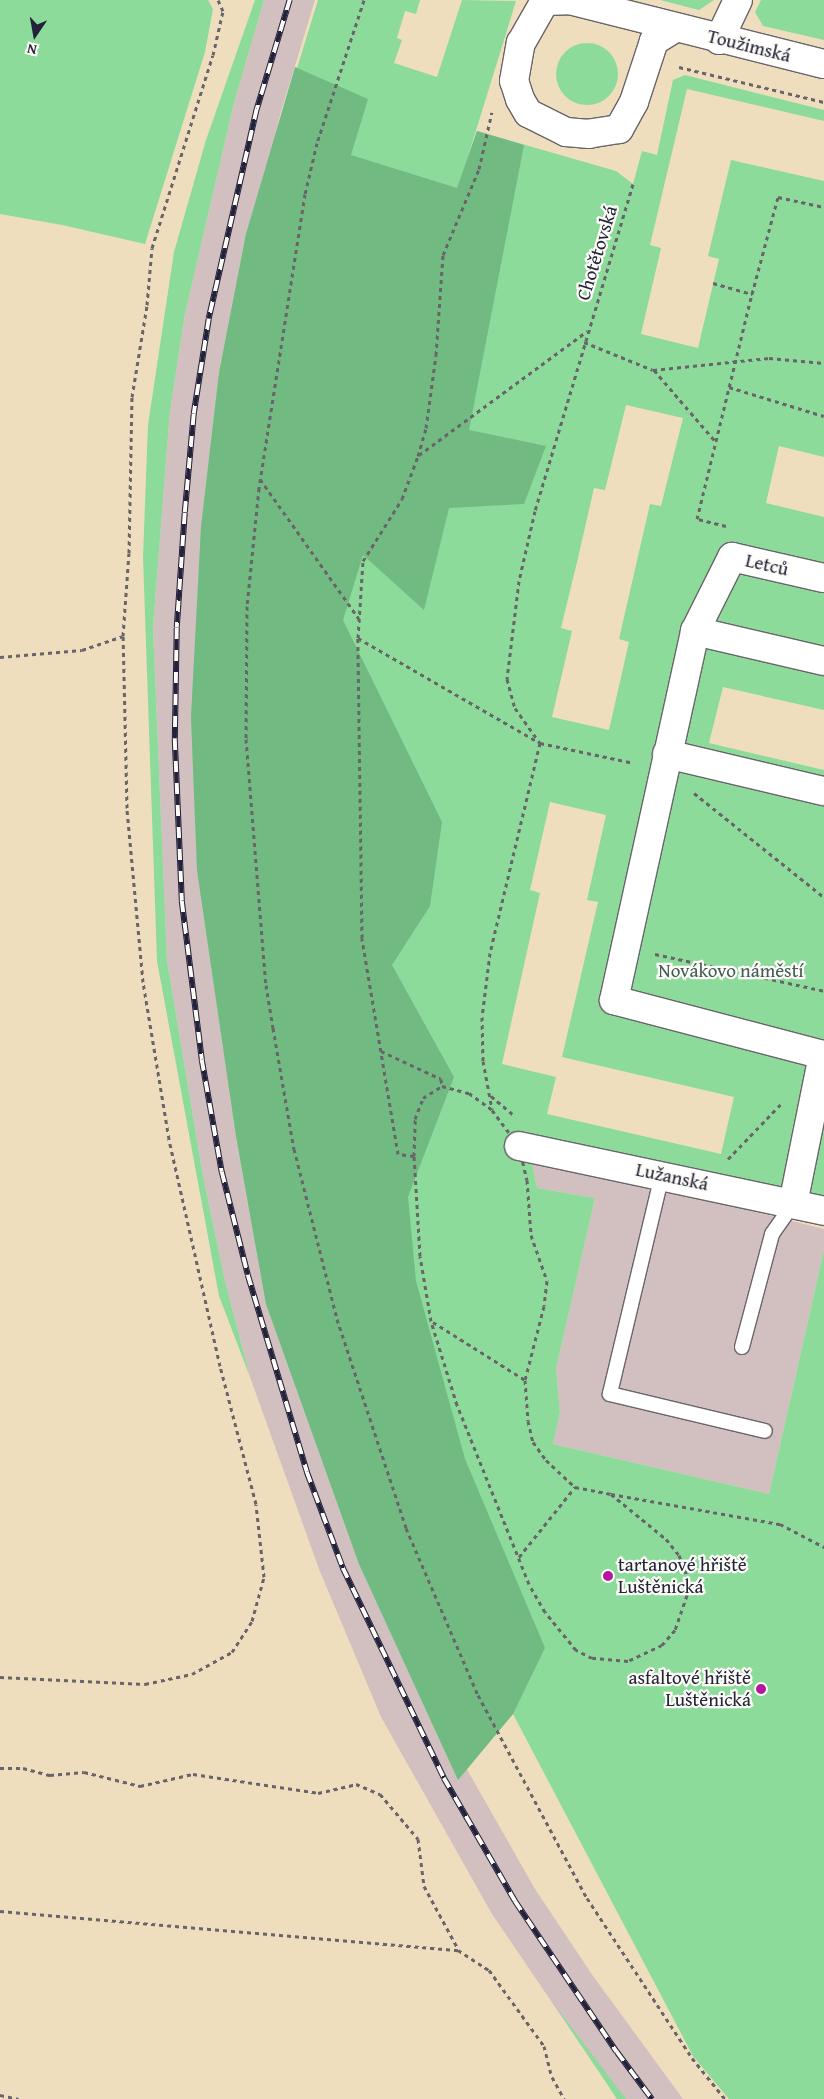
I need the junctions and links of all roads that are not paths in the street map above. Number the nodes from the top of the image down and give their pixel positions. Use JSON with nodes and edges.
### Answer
{"nodes":[{"id":1,"x":738,"y":0,"type":"edge"},
{"id":2,"x":675,"y":28,"type":"junction"},
{"id":3,"x":719,"y":40,"type":"junction"},
{"id":4,"x":824,"y":64,"type":"edge"},
{"id":5,"x":824,"y":578,"type":"edge"},
{"id":6,"x":696,"y":631,"type":"junction"},
{"id":7,"x":824,"y":661,"type":"edge"},
{"id":8,"x":665,"y":762,"type":"junction"},
{"id":9,"x":824,"y":791,"type":"edge"},
{"id":10,"x":518,"y":1146,"type":"road end"},
{"id":11,"x":662,"y":1175,"type":"junction"},
{"id":12,"x":793,"y":1204,"type":"junction"},
{"id":13,"x":824,"y":1211,"type":"edge"},
{"id":14,"x":742,"y":1347,"type":"dead end"},
{"id":15,"x":765,"y":1431,"type":"dead end"}],
"edges":[{"from":1,"to":3,"type":"street"},
{"from":2,"to":2,"type":"street","name":"Toužimská"},
{"from":2,"to":3,"type":"street","name":"Toužimská"},
{"from":3,"to":4,"type":"street","name":"Toužimská"},
{"from":5,"to":6,"type":"street","name":"Letců"},
{"from":6,"to":7,"type":"street"},
{"from":6,"to":8,"type":"street","name":"Letců"},
{"from":8,"to":9,"type":"street"},
{"from":8,"to":12,"type":"street"},
{"from":10,"to":11,"type":"street","name":"Lužanská"},
{"from":11,"to":12,"type":"street","name":"Lužanská"},
{"from":11,"to":15,"type":"lane"},
{"from":12,"to":13,"type":"street","name":"Lužanská"},
{"from":12,"to":14,"type":"lane"}]}
